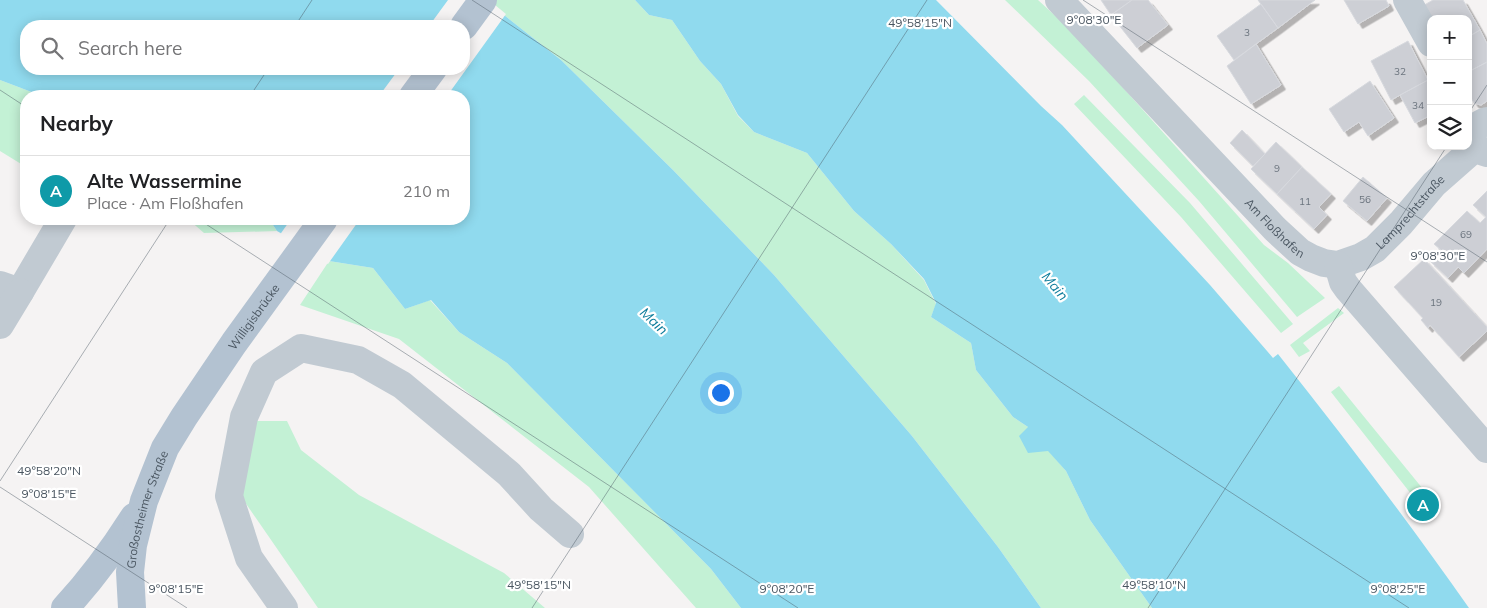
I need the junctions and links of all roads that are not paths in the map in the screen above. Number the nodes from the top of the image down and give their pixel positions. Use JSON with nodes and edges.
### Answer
{"nodes":[{"id":1,"x":483,"y":0,"type":"edge"},
{"id":2,"x":1059,"y":0,"type":"edge"},
{"id":3,"x":1407,"y":0,"type":"edge"},
{"id":4,"x":468,"y":20,"type":"edge"},
{"id":5,"x":1427,"y":36,"type":"edge"},
{"id":6,"x":429,"y":75,"type":"edge"},
{"id":7,"x":417,"y":90,"type":"edge"},
{"id":8,"x":1479,"y":131,"type":"edge"},
{"id":9,"x":58,"y":225,"type":"edge"},
{"id":10,"x":320,"y":225,"type":"edge"},
{"id":11,"x":1338,"y":264,"type":"junction"},
{"id":12,"x":10,"y":289,"type":"edge"},
{"id":13,"x":0,"y":325,"type":"edge"},
{"id":14,"x":184,"y":417,"type":"joint"},
{"id":15,"x":1487,"y":449,"type":"edge"},
{"id":16,"x":147,"y":492,"type":"junction"},
{"id":17,"x":570,"y":534,"type":"dead end"},
{"id":18,"x":65,"y":608,"type":"edge"},
{"id":19,"x":132,"y":608,"type":"edge"},
{"id":20,"x":284,"y":608,"type":"edge"}],
"edges":[{"from":1,"to":4,"type":"main road"},
{"from":2,"to":11,"type":"street","name":"Am Floßhafen"},
{"from":3,"to":5,"type":"street"},
{"from":6,"to":7,"type":"main road"},
{"from":8,"to":11,"type":"street","name":"Lamprechtstraße"},
{"from":9,"to":12,"type":"street"},
{"from":10,"to":14,"type":"main road","name":"Willigisbrücke"},
{"from":11,"to":15,"type":"street"},
{"from":12,"to":13,"type":"street"},
{"from":14,"to":16,"type":"main road","name":"Großostheimer Straße"},
{"from":16,"to":18,"type":"main road"},
{"from":16,"to":19,"type":"main road","name":"Großostheimer Straße"},
{"from":17,"to":20,"type":"street"}]}
